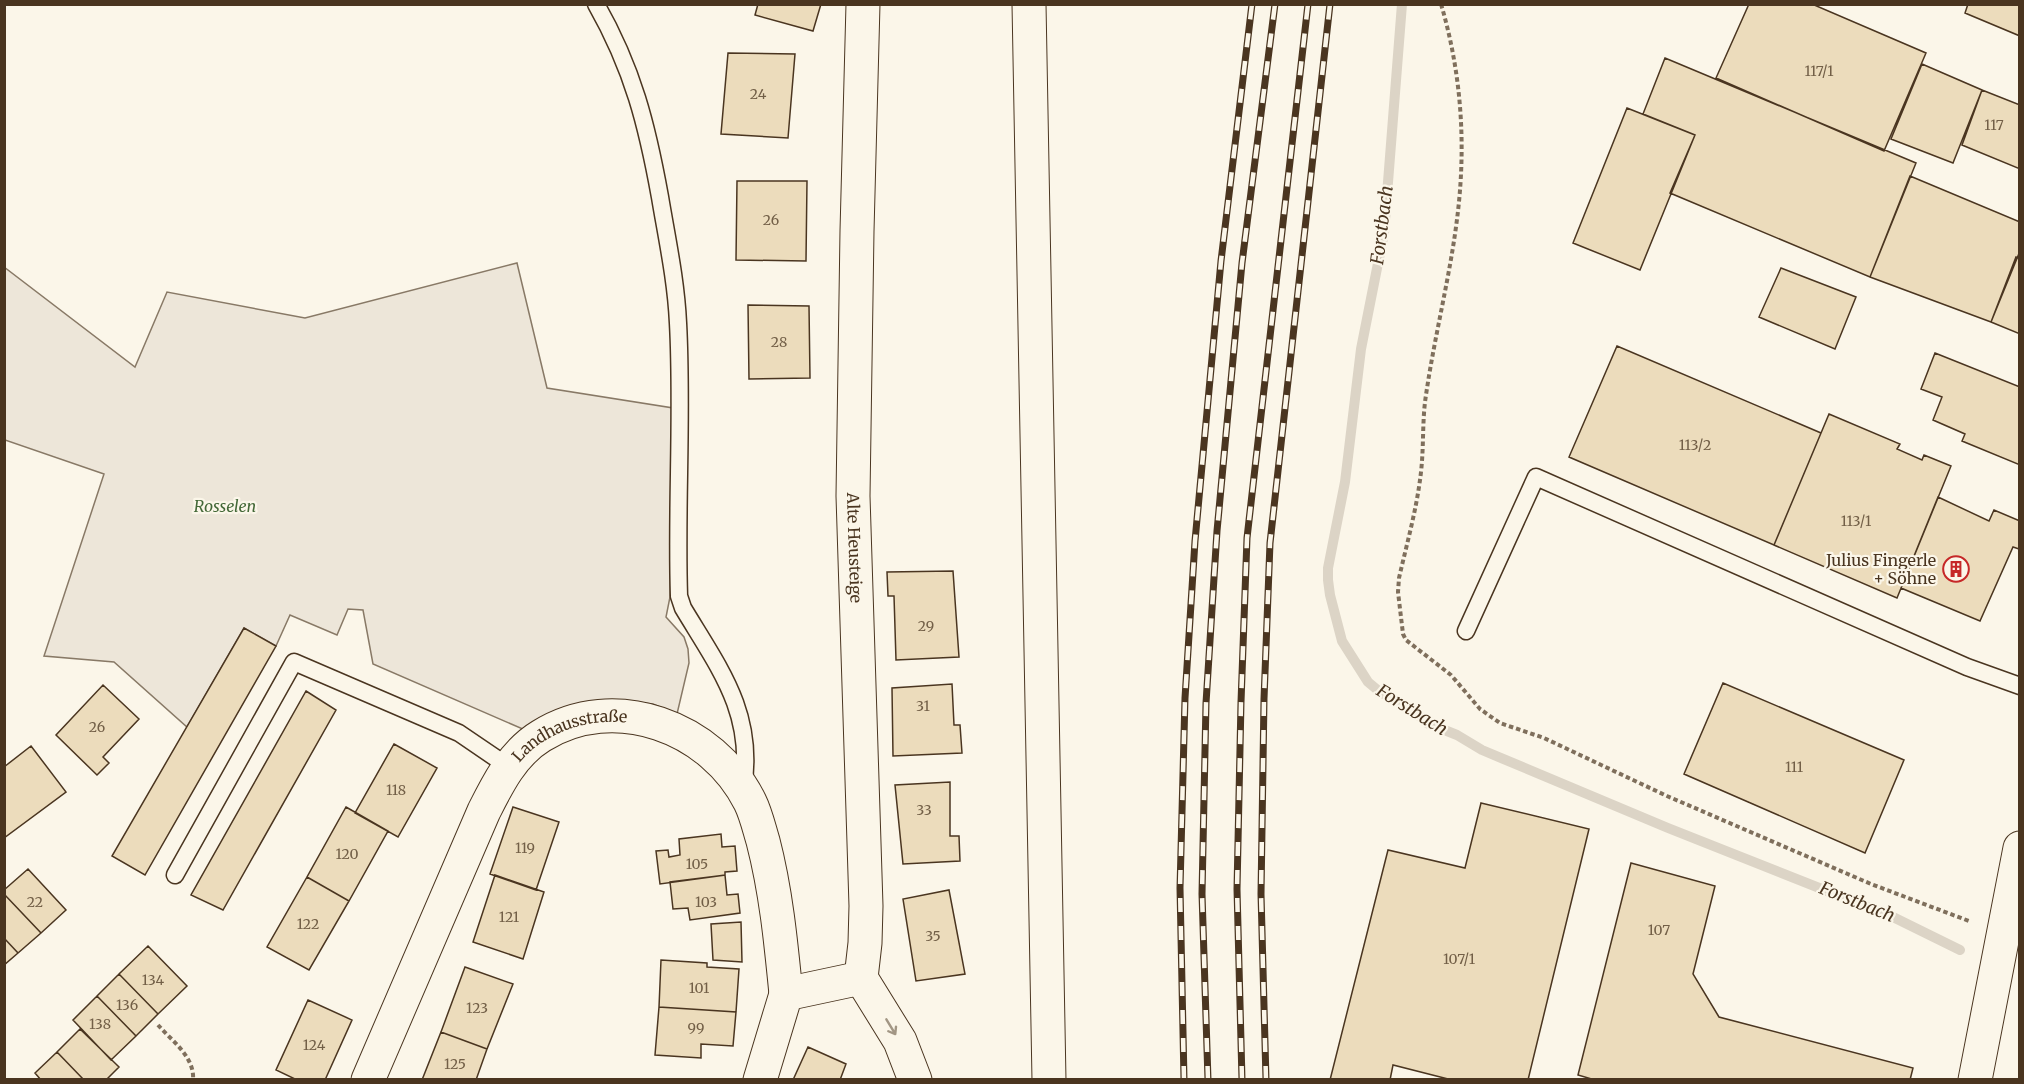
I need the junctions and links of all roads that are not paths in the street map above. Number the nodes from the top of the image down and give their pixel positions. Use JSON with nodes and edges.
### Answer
{"nodes":[{"id":1,"x":596,"y":4,"type":"edge"},
{"id":2,"x":863,"y":4,"type":"edge"},
{"id":3,"x":1029,"y":4,"type":"edge"},
{"id":4,"x":1466,"y":631,"type":"dead end"},
{"id":5,"x":2019,"y":686,"type":"edge"},
{"id":6,"x":509,"y":766,"type":"junction"},
{"id":7,"x":743,"y":789,"type":"junction"},
{"id":8,"x":2019,"y":848,"type":"edge"},
{"id":9,"x":174,"y":875,"type":"dead end"},
{"id":10,"x":861,"y":978,"type":"junction"},
{"id":11,"x":786,"y":994,"type":"junction"},
{"id":12,"x":368,"y":1080,"type":"edge"},
{"id":13,"x":760,"y":1080,"type":"edge"},
{"id":14,"x":915,"y":1080,"type":"edge"},
{"id":15,"x":1049,"y":1080,"type":"edge"},
{"id":16,"x":1975,"y":1080,"type":"edge"}],
"edges":[{"from":1,"to":7,"type":"lane"},
{"from":2,"to":10,"type":"street","name":"Alte Heusteige"},
{"from":3,"to":15,"type":"street"},
{"from":4,"to":5,"type":"lane"},
{"from":6,"to":7,"type":"street","name":"Landhausstraße"},
{"from":6,"to":9,"type":"lane"},
{"from":6,"to":12,"type":"street","name":"Landhausstraße"},
{"from":7,"to":11,"type":"street","name":"Landhausstraße"},
{"from":8,"to":16,"type":"street"},
{"from":10,"to":11,"type":"street"},
{"from":10,"to":14,"type":"street","one_way":true},
{"from":11,"to":13,"type":"street","name":"Landhausstraße"}]}
